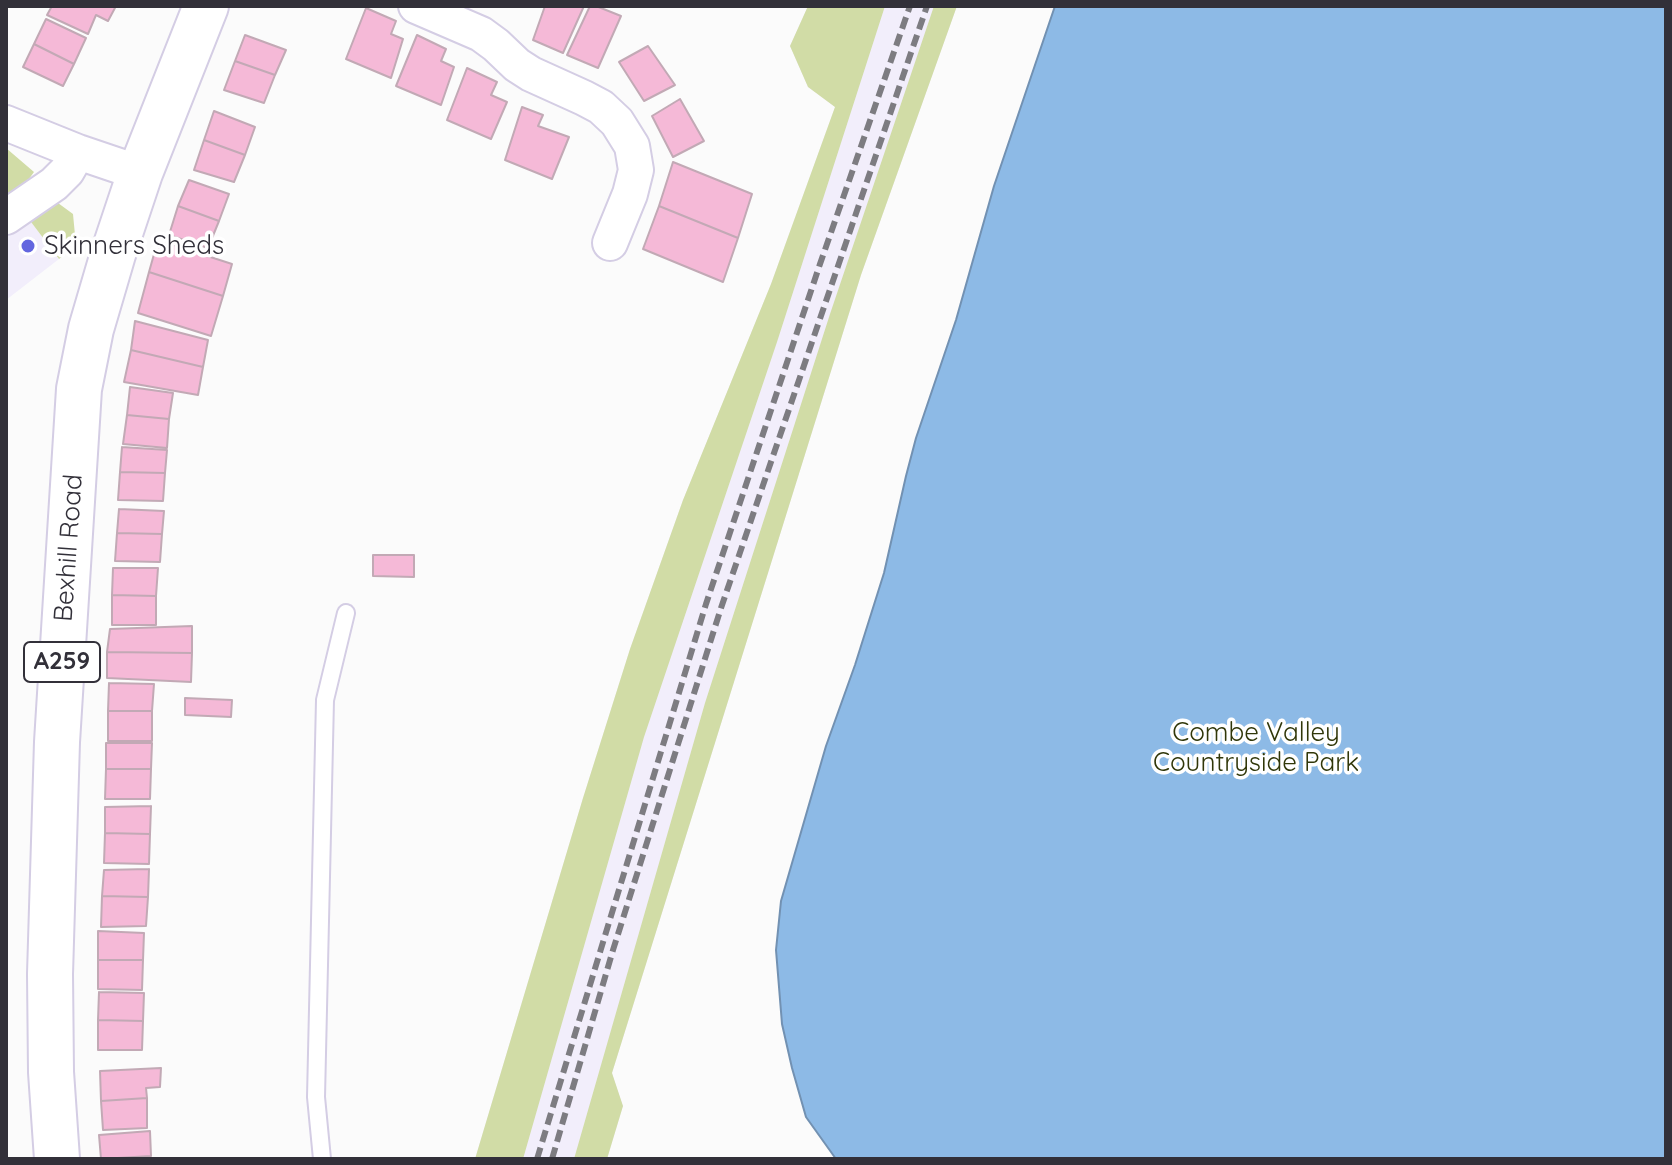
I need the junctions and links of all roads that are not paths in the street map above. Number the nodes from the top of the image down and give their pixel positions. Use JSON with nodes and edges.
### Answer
{"nodes":[{"id":1,"x":206,"y":6,"type":"edge"},
{"id":2,"x":416,"y":6,"type":"edge"},
{"id":3,"x":6,"y":123,"type":"edge"},
{"id":4,"x":78,"y":152,"type":"junction"},
{"id":5,"x":140,"y":173,"type":"junction"},
{"id":6,"x":6,"y":217,"type":"edge"},
{"id":7,"x":610,"y":243,"type":"dead end"},
{"id":8,"x":346,"y":613,"type":"dead end"},
{"id":9,"x":57,"y":1159,"type":"edge"},
{"id":10,"x":322,"y":1159,"type":"edge"}],
"edges":[{"from":1,"to":5,"type":"highway","name":"Bexhill Road","number":"A259"},
{"from":2,"to":7,"type":"street"},
{"from":3,"to":4,"type":"street"},
{"from":4,"to":5,"type":"street"},
{"from":4,"to":6,"type":"street"},
{"from":5,"to":9,"type":"highway","name":"Bexhill Road","number":"A259"},
{"from":8,"to":10,"type":"lane"}]}
